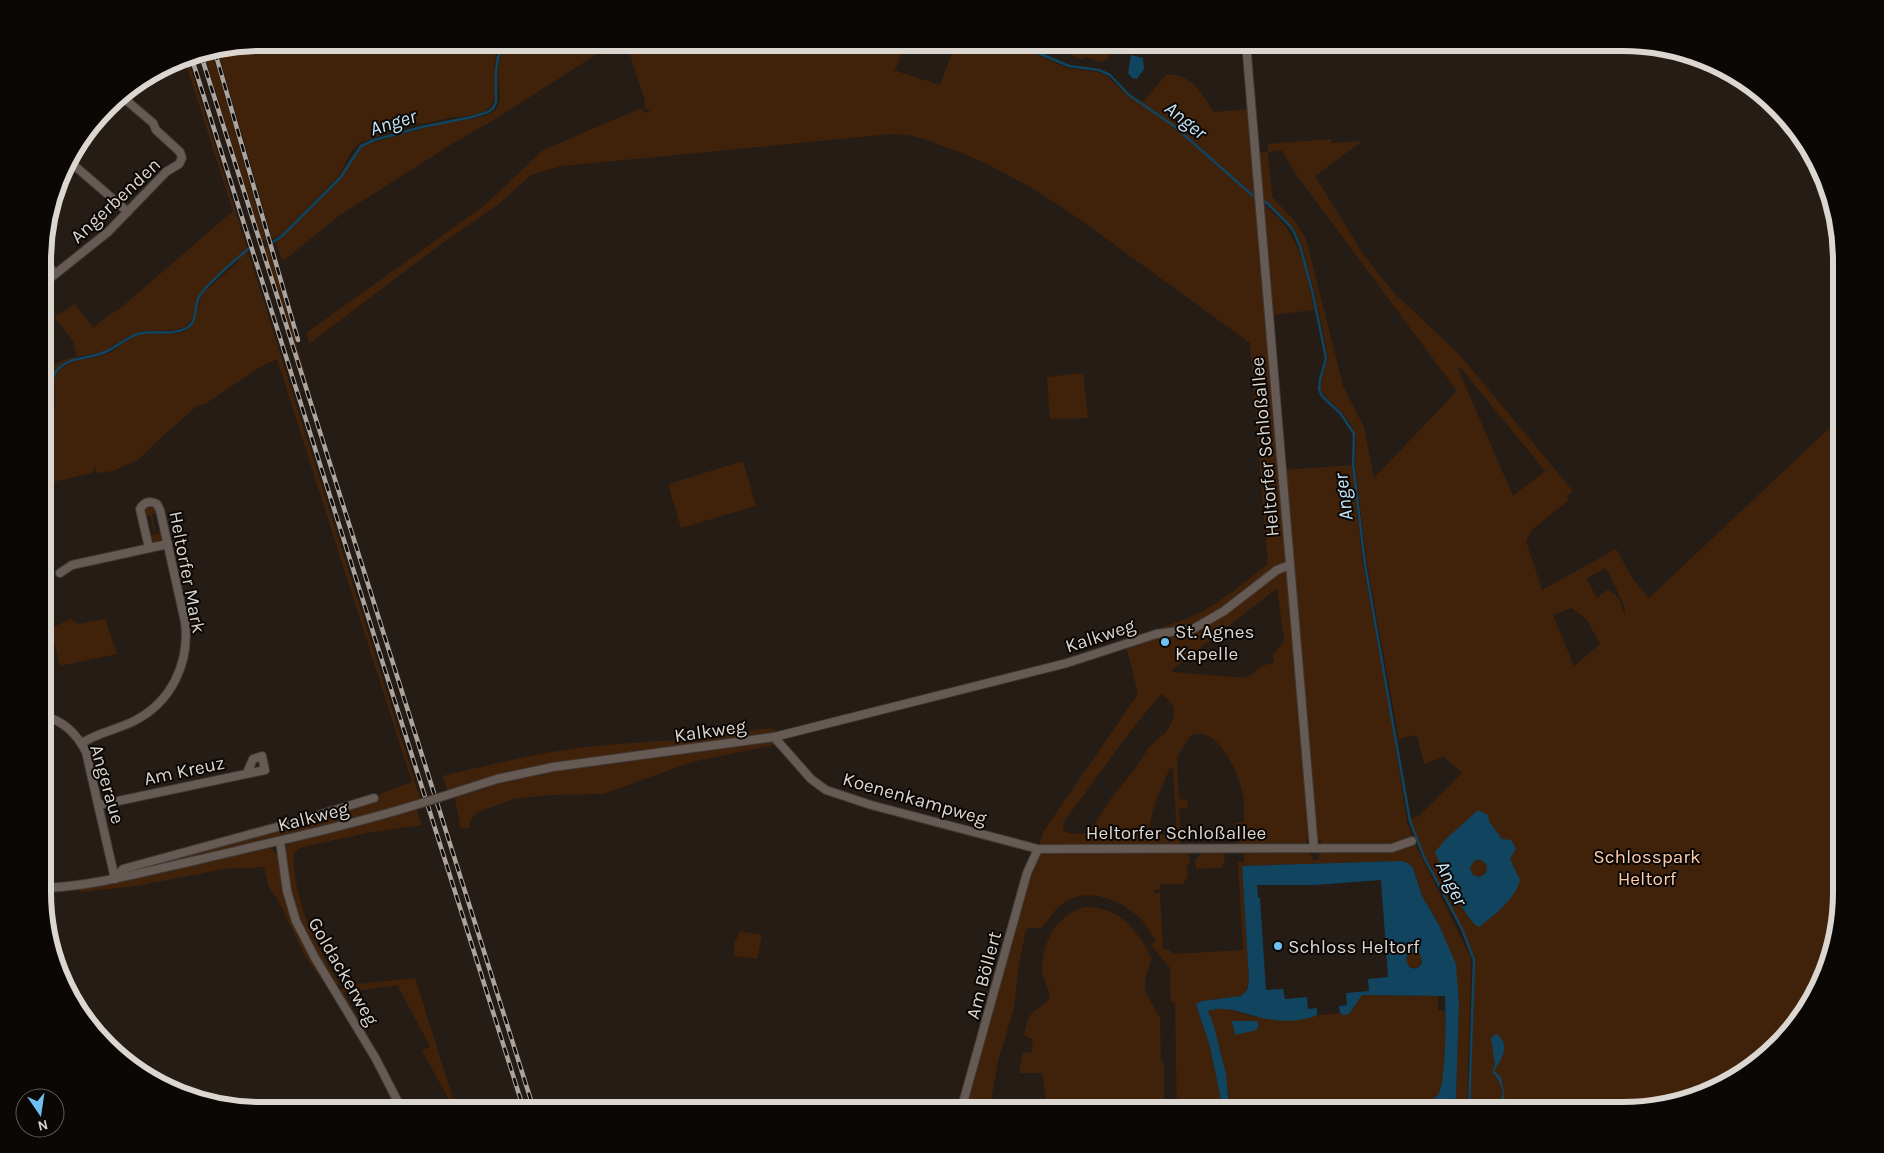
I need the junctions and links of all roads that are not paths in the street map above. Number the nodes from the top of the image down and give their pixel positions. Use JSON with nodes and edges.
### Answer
{"nodes":[{"id":1,"x":1247,"y":51,"type":"edge"},
{"id":2,"x":126,"y":100,"type":"edge"},
{"id":3,"x":74,"y":165,"type":"edge"},
{"id":4,"x":128,"y":212,"type":"junction"},
{"id":5,"x":51,"y":269,"type":"edge"},
{"id":6,"x":56,"y":273,"type":"junction"},
{"id":7,"x":51,"y":277,"type":"edge"},
{"id":8,"x":168,"y":544,"type":"junction"},
{"id":9,"x":149,"y":548,"type":"junction"},
{"id":10,"x":1290,"y":565,"type":"junction"},
{"id":11,"x":60,"y":573,"type":"dead end"},
{"id":12,"x":51,"y":718,"type":"edge"},
{"id":13,"x":774,"y":737,"type":"junction"},
{"id":14,"x":82,"y":744,"type":"junction"},
{"id":15,"x":247,"y":773,"type":"dead end"},
{"id":16,"x":374,"y":798,"type":"dead end"},
{"id":17,"x":99,"y":805,"type":"junction"},
{"id":18,"x":280,"y":841,"type":"junction"},
{"id":19,"x":1412,"y":841,"type":"dead end"},
{"id":20,"x":1314,"y":848,"type":"junction"},
{"id":21,"x":1038,"y":849,"type":"junction"},
{"id":22,"x":115,"y":879,"type":"junction"},
{"id":23,"x":51,"y":888,"type":"edge"},
{"id":24,"x":398,"y":1102,"type":"edge"},
{"id":25,"x":963,"y":1102,"type":"edge"}],
"edges":[{"from":1,"to":10,"type":"street","name":"Heltorfer Schloßallee"},
{"from":2,"to":4,"type":"street","name":"Angerbenden"},
{"from":3,"to":4,"type":"street"},
{"from":4,"to":6,"type":"street","name":"Angerbenden"},
{"from":5,"to":6,"type":"street"},
{"from":6,"to":7,"type":"street","name":"Angerbenden"},
{"from":8,"to":9,"type":"street"},
{"from":8,"to":9,"type":"street","name":"Heltorfer Mark"},
{"from":8,"to":14,"type":"street","name":"Heltorfer Mark"},
{"from":9,"to":11,"type":"street"},
{"from":10,"to":13,"type":"street","name":"Kalkweg"},
{"from":10,"to":20,"type":"street","name":"Heltorfer Schloßallee"},
{"from":12,"to":14,"type":"street","name":"Angeraue"},
{"from":13,"to":18,"type":"street","name":"Kalkweg","bridge":true},
{"from":13,"to":21,"type":"street","name":"Koenenkampweg"},
{"from":14,"to":17,"type":"street","name":"Angeraue"},
{"from":15,"to":17,"type":"street","name":"Am Kreuz"},
{"from":16,"to":22,"type":"street","name":"Kalkweg"},
{"from":17,"to":22,"type":"street","name":"Angeraue"},
{"from":18,"to":22,"type":"street","name":"Kalkweg"},
{"from":18,"to":24,"type":"street","name":"Goldackerweg"},
{"from":19,"to":20,"type":"street","name":"Heltorfer Schloßallee"},
{"from":20,"to":21,"type":"street","name":"Heltorfer Schloßallee"},
{"from":21,"to":25,"type":"street","name":"Am Böllert"},
{"from":22,"to":23,"type":"street","name":"Kalkweg"}]}
